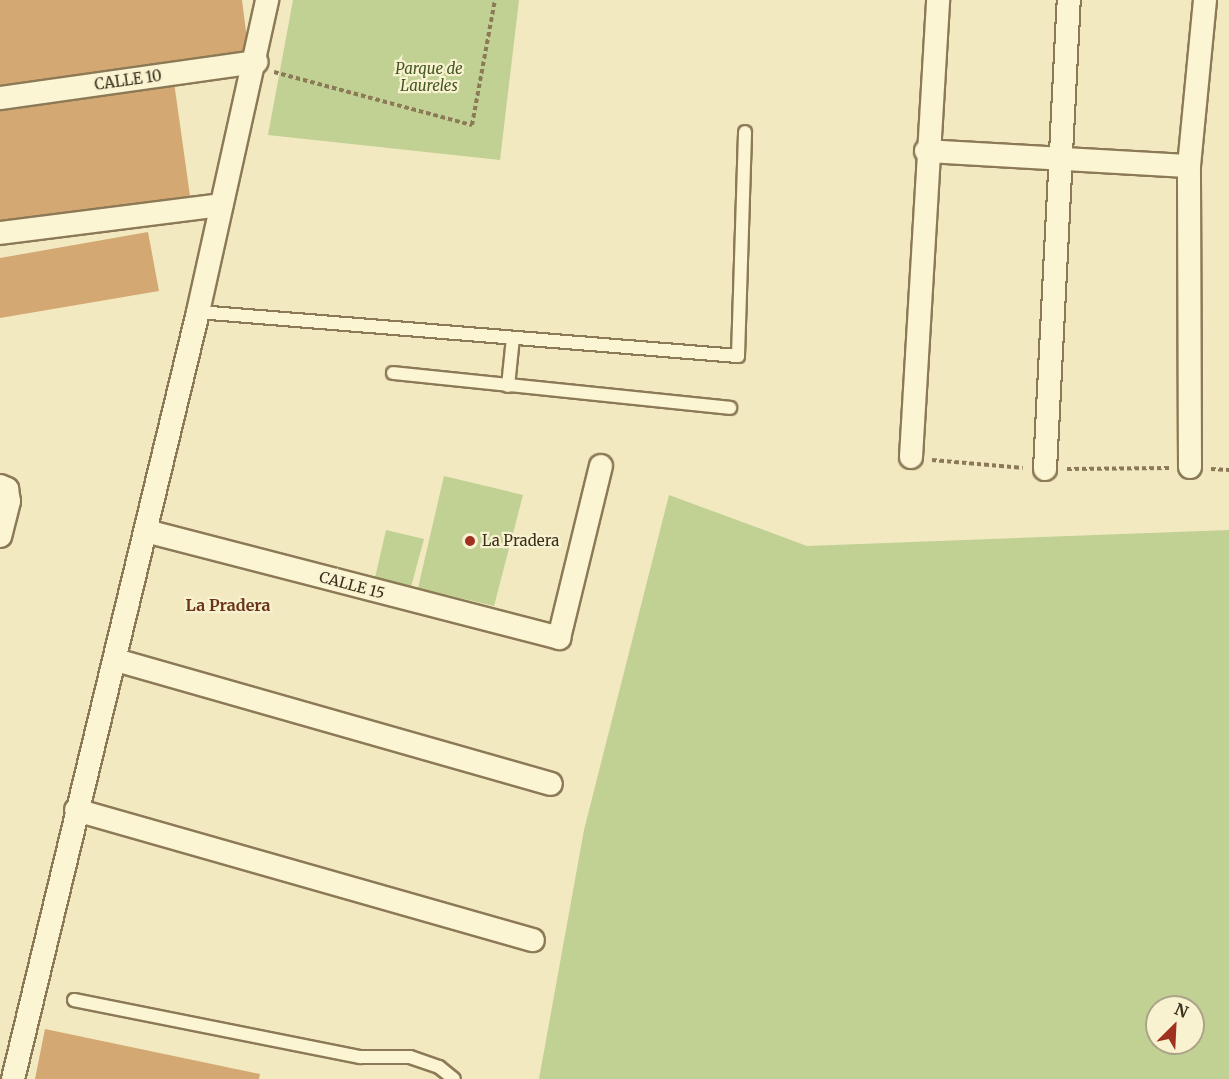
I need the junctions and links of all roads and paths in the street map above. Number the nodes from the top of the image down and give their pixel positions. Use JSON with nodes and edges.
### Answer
{"nodes":[{"id":1,"x":267,"y":0,"type":"edge"},
{"id":2,"x":495,"y":0,"type":"edge"},
{"id":3,"x":938,"y":0,"type":"edge"},
{"id":4,"x":1069,"y":0,"type":"edge"},
{"id":5,"x":1205,"y":0,"type":"edge"},
{"id":6,"x":256,"y":62,"type":"junction"},
{"id":7,"x":0,"y":98,"type":"edge"},
{"id":8,"x":744,"y":132,"type":"dead end"},
{"id":9,"x":926,"y":151,"type":"junction"},
{"id":10,"x":1060,"y":159,"type":"junction"},
{"id":11,"x":1190,"y":166,"type":"junction"},
{"id":12,"x":221,"y":205,"type":"junction"},
{"id":13,"x":0,"y":233,"type":"edge"},
{"id":14,"x":198,"y":312,"type":"junction"},
{"id":15,"x":513,"y":338,"type":"junction"},
{"id":16,"x":393,"y":373,"type":"dead end"},
{"id":17,"x":508,"y":386,"type":"junction"},
{"id":18,"x":730,"y":408,"type":"dead end"},
{"id":19,"x":910,"y":457,"type":"dead end"},
{"id":20,"x":601,"y":466,"type":"dead end"},
{"id":21,"x":1190,"y":467,"type":"dead end"},
{"id":22,"x":1045,"y":469,"type":"dead end"},
{"id":23,"x":0,"y":486,"type":"edge"},
{"id":24,"x":146,"y":531,"type":"junction"},
{"id":25,"x":0,"y":536,"type":"edge"},
{"id":26,"x":116,"y":660,"type":"junction"},
{"id":27,"x":551,"y":784,"type":"dead end"},
{"id":28,"x":76,"y":810,"type":"junction"},
{"id":29,"x":533,"y":940,"type":"dead end"},
{"id":30,"x":74,"y":1000,"type":"dead end"},
{"id":31,"x":13,"y":1079,"type":"edge"},
{"id":32,"x":454,"y":1079,"type":"edge"}],
"edges":[{"from":1,"to":6,"type":"street"},
{"from":2,"to":6,"type":"path"},
{"from":3,"to":9,"type":"street"},
{"from":4,"to":10,"type":"street"},
{"from":5,"to":11,"type":"street"},
{"from":6,"to":7,"type":"street","name":"CALLE 10"},
{"from":6,"to":12,"type":"street"},
{"from":8,"to":15,"type":"lane"},
{"from":9,"to":10,"type":"street"},
{"from":9,"to":19,"type":"street"},
{"from":10,"to":11,"type":"street"},
{"from":10,"to":22,"type":"street"},
{"from":11,"to":21,"type":"street"},
{"from":12,"to":13,"type":"street"},
{"from":12,"to":14,"type":"street"},
{"from":14,"to":15,"type":"lane"},
{"from":14,"to":24,"type":"street"},
{"from":15,"to":17,"type":"lane"},
{"from":16,"to":17,"type":"lane"},
{"from":17,"to":18,"type":"lane"},
{"from":20,"to":24,"type":"street","name":"CALLE 15"},
{"from":23,"to":25,"type":"street"},
{"from":24,"to":26,"type":"street"},
{"from":26,"to":27,"type":"street"},
{"from":26,"to":28,"type":"street"},
{"from":28,"to":29,"type":"street"},
{"from":28,"to":31,"type":"street"},
{"from":30,"to":32,"type":"lane"}]}
